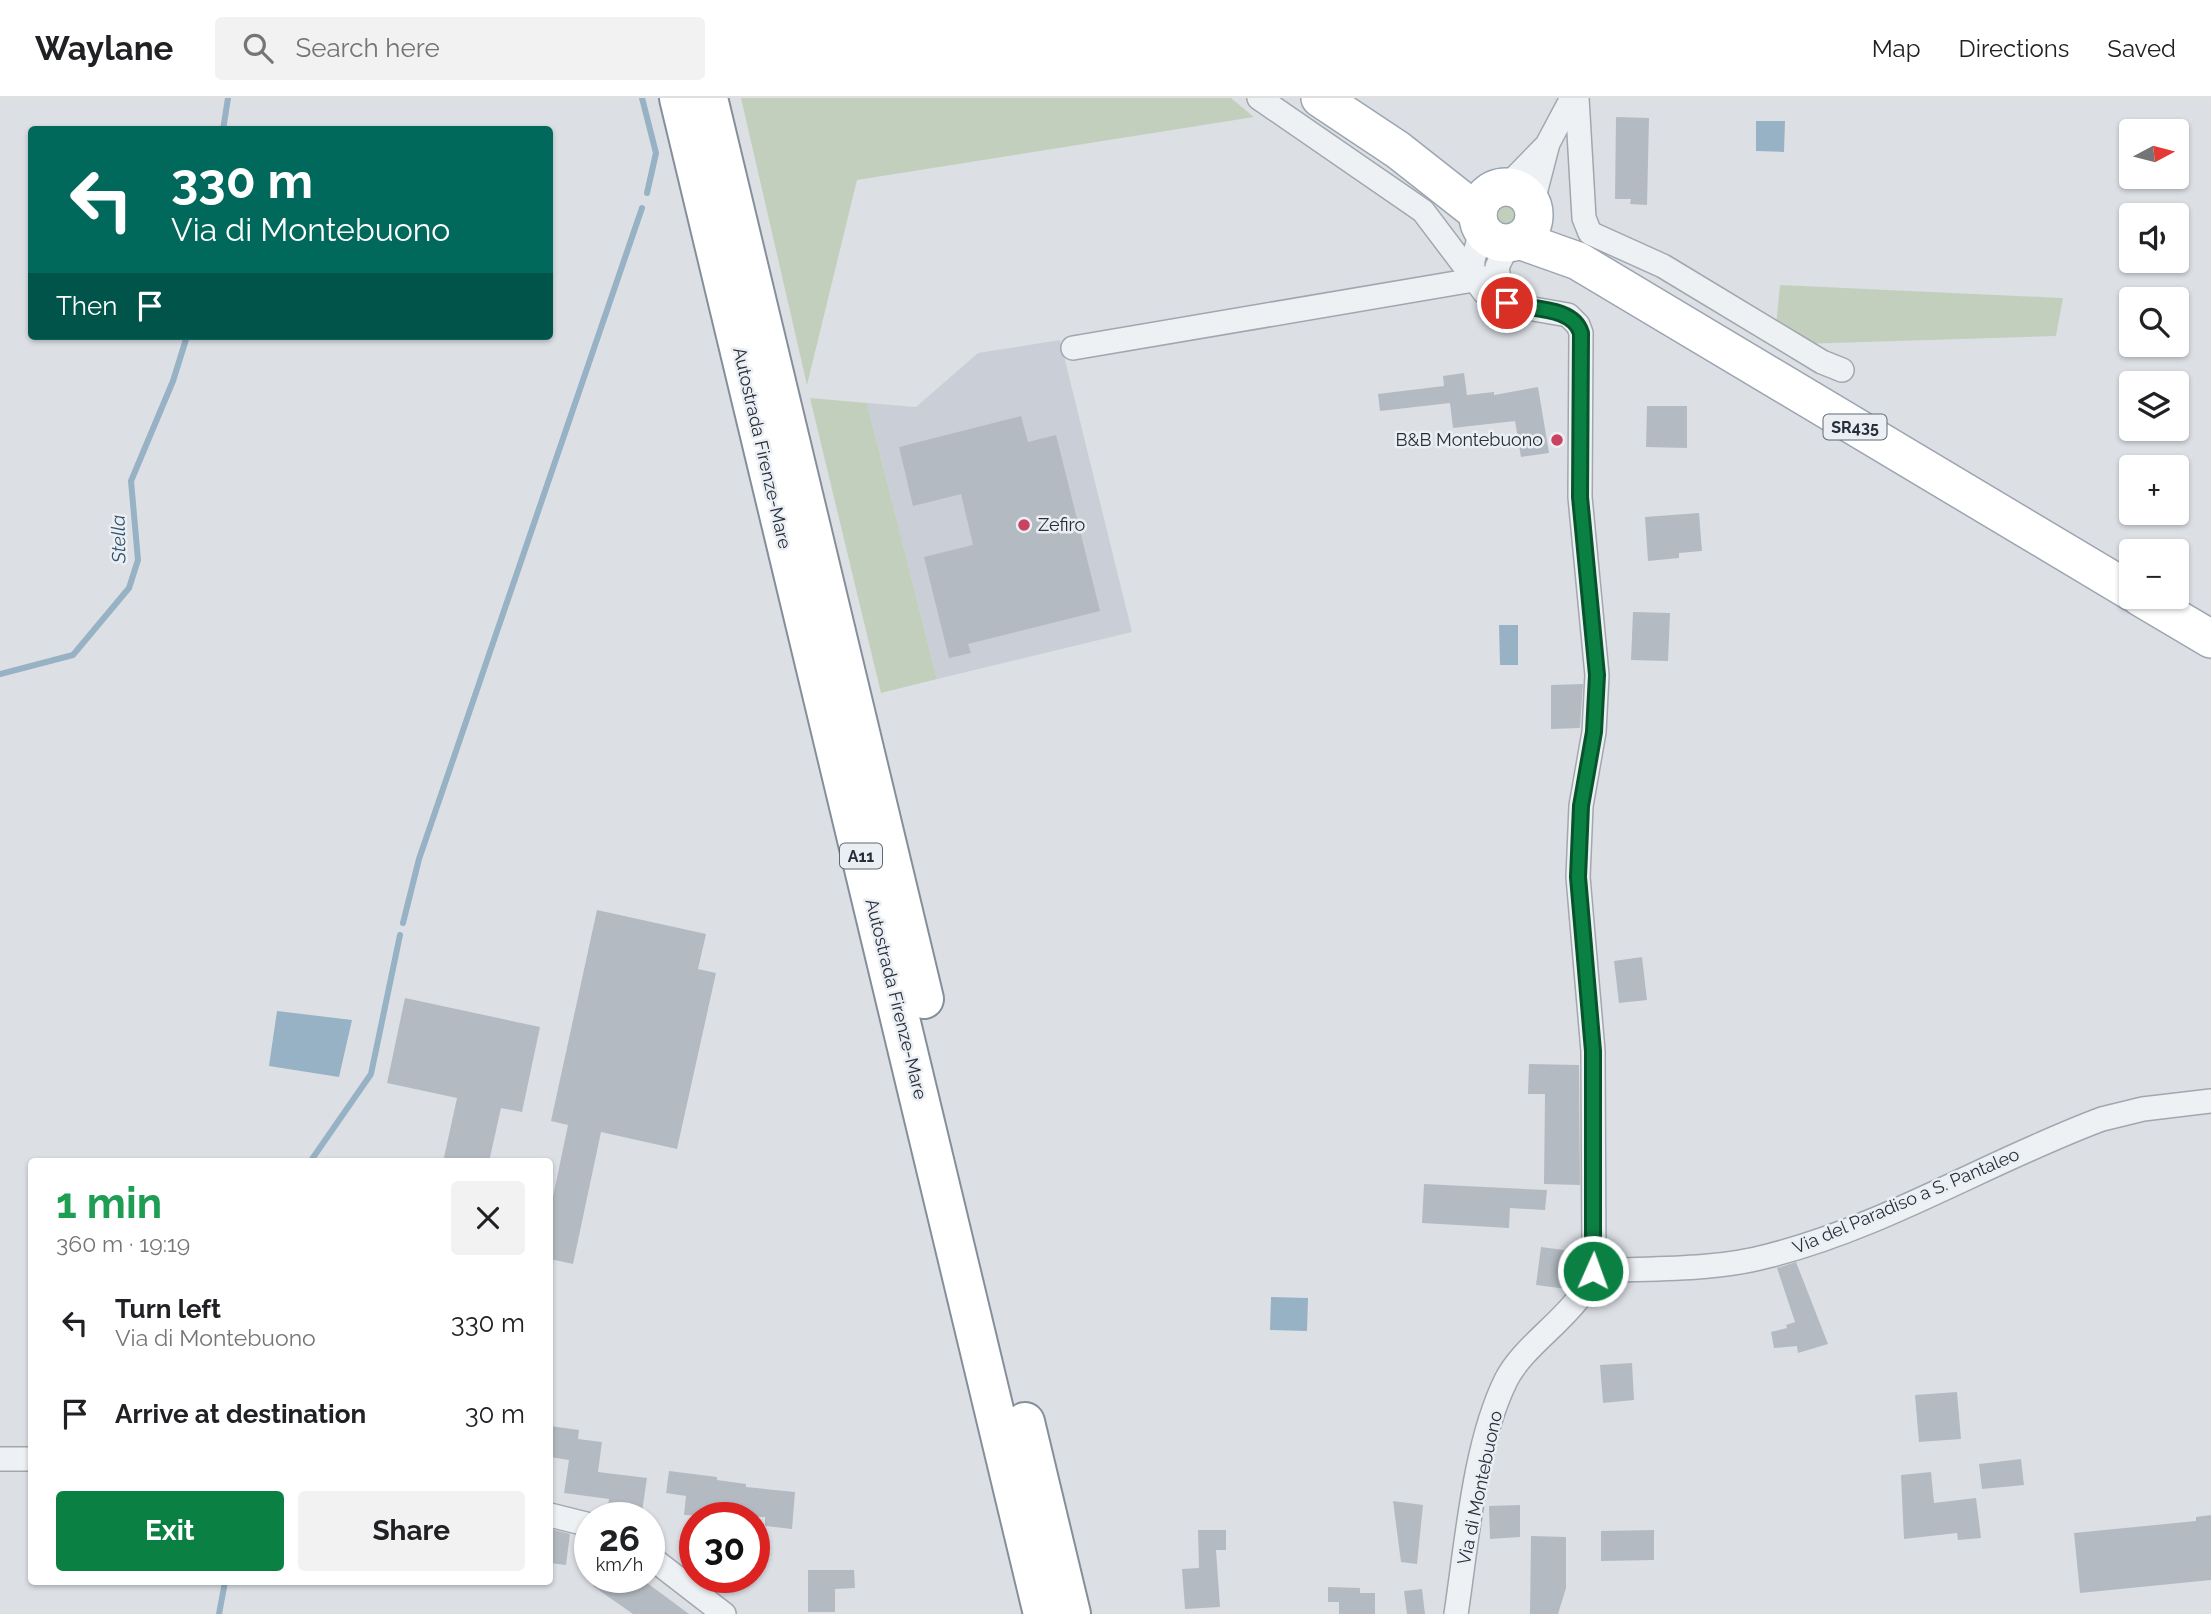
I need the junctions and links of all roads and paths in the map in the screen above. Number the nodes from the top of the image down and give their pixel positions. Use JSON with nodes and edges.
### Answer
{"nodes":[{"id":1,"x":679,"y":98,"type":"edge"},
{"id":2,"x":708,"y":98,"type":"edge"},
{"id":3,"x":1259,"y":98,"type":"edge"},
{"id":4,"x":1320,"y":98,"type":"edge"},
{"id":5,"x":1574,"y":98,"type":"edge"},
{"id":6,"x":1503,"y":224,"type":"junction"},
{"id":7,"x":1447,"y":242,"type":"junction"},
{"id":8,"x":1472,"y":280,"type":"junction"},
{"id":9,"x":1507,"y":303,"type":"junction"},
{"id":10,"x":1073,"y":348,"type":"dead end"},
{"id":11,"x":1842,"y":370,"type":"dead end"},
{"id":12,"x":2119,"y":584,"type":"edge"},
{"id":13,"x":2160,"y":609,"type":"edge"},
{"id":14,"x":2211,"y":639,"type":"edge"},
{"id":15,"x":2211,"y":1101,"type":"edge"},
{"id":16,"x":1593,"y":1271,"type":"junction"},
{"id":17,"x":0,"y":1459,"type":"edge"},
{"id":18,"x":28,"y":1459,"type":"edge"},
{"id":19,"x":553,"y":1516,"type":"edge"},
{"id":20,"x":574,"y":1521,"type":"edge"},
{"id":21,"x":665,"y":1567,"type":"edge"},
{"id":22,"x":669,"y":1570,"type":"junction"},
{"id":23,"x":701,"y":1614,"type":"edge"},
{"id":24,"x":724,"y":1614,"type":"edge"},
{"id":25,"x":1043,"y":1614,"type":"edge"},
{"id":26,"x":1071,"y":1614,"type":"edge"},
{"id":27,"x":1456,"y":1614,"type":"edge"}],
"edges":[{"from":1,"to":25,"type":"highway","name":"Autostrada Firenze-Mare","number":"A11"},
{"from":2,"to":26,"type":"highway","name":"Autostrada Firenze-Mare","number":"A11"},
{"from":3,"to":7,"type":"street"},
{"from":4,"to":6,"type":"main road"},
{"from":5,"to":6,"type":"street"},
{"from":5,"to":11,"type":"street"},
{"from":6,"to":7,"type":"street"},
{"from":6,"to":8,"type":"street"},
{"from":6,"to":8,"type":"street"},
{"from":6,"to":9,"type":"street"},
{"from":6,"to":12,"type":"main road","number":"SR435"},
{"from":7,"to":8,"type":"street"},
{"from":8,"to":9,"type":"street"},
{"from":8,"to":10,"type":"street"},
{"from":9,"to":16,"type":"street"},
{"from":13,"to":14,"type":"main road"},
{"from":15,"to":16,"type":"street","name":"Via del Paradiso a S. Pantaleo"},
{"from":16,"to":27,"type":"street","name":"Via di Montebuono"},
{"from":17,"to":18,"type":"street"},
{"from":19,"to":20,"type":"street"},
{"from":21,"to":22,"type":"street"},
{"from":22,"to":23,"type":"street"},
{"from":22,"to":24,"type":"street"}]}
